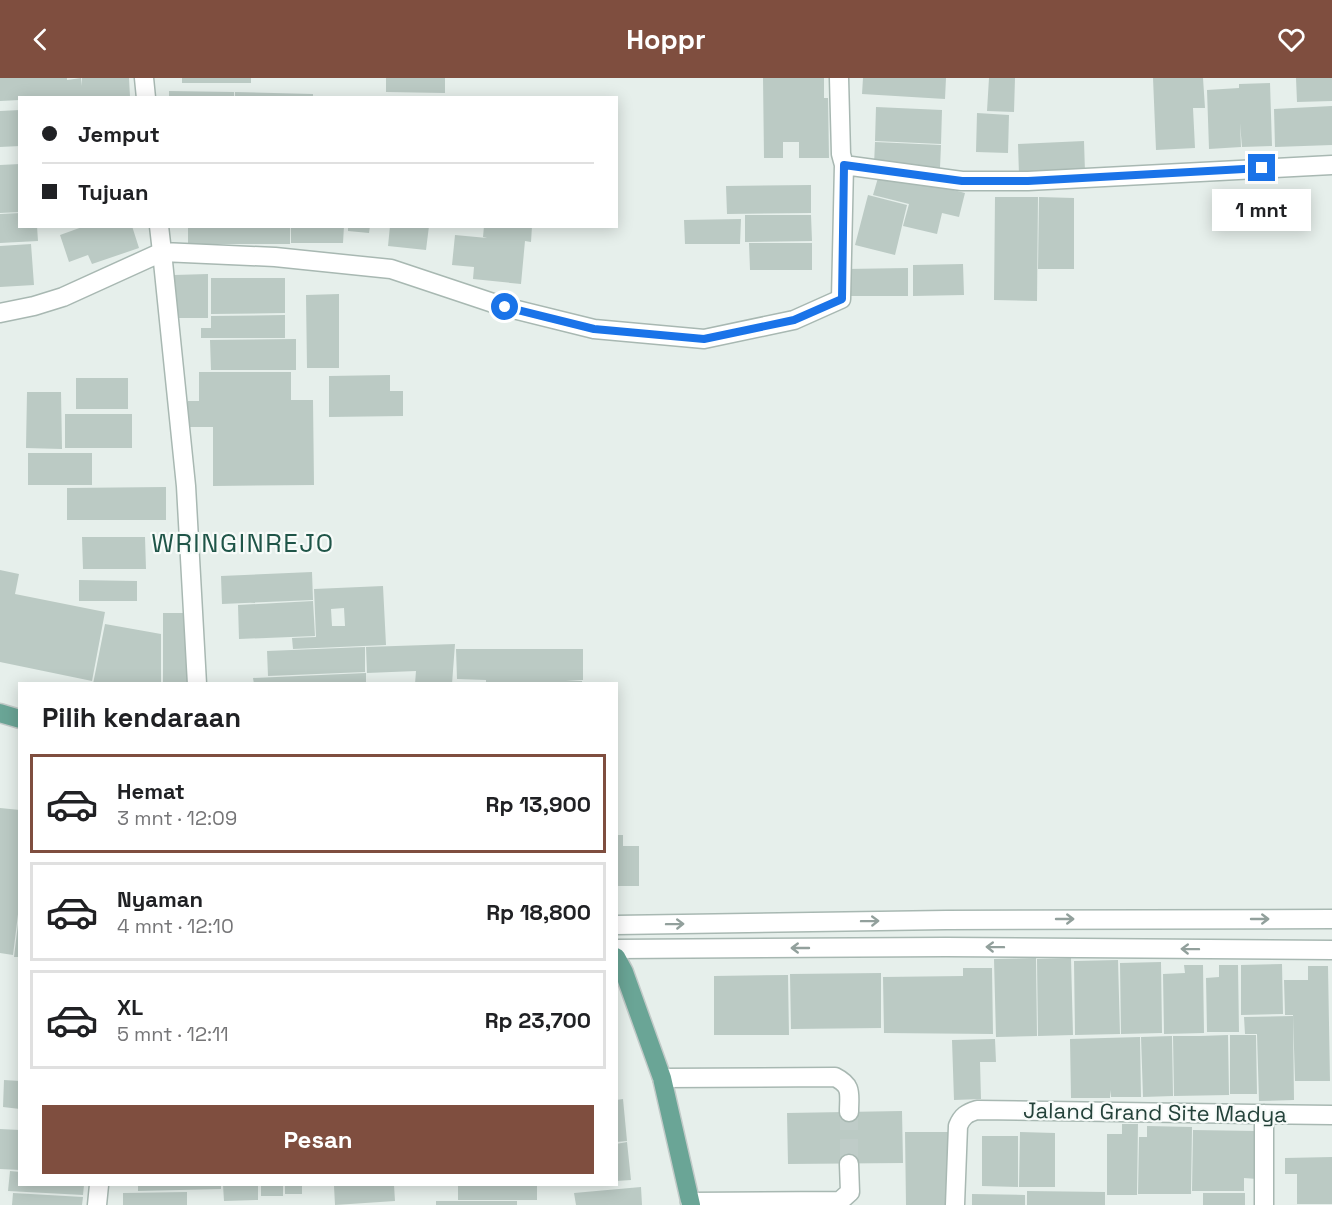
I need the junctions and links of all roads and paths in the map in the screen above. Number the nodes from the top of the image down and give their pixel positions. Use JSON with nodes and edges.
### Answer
{"nodes":[{"id":1,"x":144,"y":78,"type":"edge"},
{"id":2,"x":840,"y":78,"type":"edge"},
{"id":3,"x":146,"y":96,"type":"edge"},
{"id":4,"x":844,"y":165,"type":"junction"},
{"id":5,"x":1332,"y":165,"type":"edge"},
{"id":6,"x":159,"y":228,"type":"edge"},
{"id":7,"x":162,"y":252,"type":"junction"},
{"id":8,"x":0,"y":313,"type":"edge"},
{"id":9,"x":197,"y":682,"type":"edge"},
{"id":10,"x":0,"y":713,"type":"edge"},
{"id":11,"x":18,"y":718,"type":"edge"},
{"id":12,"x":1332,"y":919,"type":"edge"},
{"id":13,"x":618,"y":925,"type":"edge"},
{"id":14,"x":618,"y":949,"type":"edge"},
{"id":15,"x":1332,"y":950,"type":"edge"},
{"id":16,"x":618,"y":961,"type":"edge"},
{"id":17,"x":662,"y":1078,"type":"junction"},
{"id":18,"x":849,"y":1112,"type":"tunnel mouth"},
{"id":19,"x":1264,"y":1114,"type":"junction"},
{"id":20,"x":1332,"y":1115,"type":"edge"},
{"id":21,"x":849,"y":1164,"type":"tunnel mouth"},
{"id":22,"x":99,"y":1186,"type":"edge"},
{"id":23,"x":691,"y":1203,"type":"edge"},
{"id":24,"x":97,"y":1205,"type":"edge"},
{"id":25,"x":956,"y":1205,"type":"edge"},
{"id":26,"x":1264,"y":1205,"type":"edge"}],
"edges":[{"from":1,"to":3,"type":"street"},
{"from":2,"to":4,"type":"street"},
{"from":4,"to":5,"type":"street"},
{"from":4,"to":7,"type":"street"},
{"from":6,"to":7,"type":"street"},
{"from":7,"to":8,"type":"street"},
{"from":7,"to":9,"type":"street"},
{"from":10,"to":11,"type":"main road"},
{"from":13,"to":12,"type":"street","one_way":true},
{"from":15,"to":14,"type":"street","one_way":true},
{"from":16,"to":17,"type":"main road"},
{"from":17,"to":18,"type":"street"},
{"from":17,"to":23,"type":"main road"},
{"from":19,"to":20,"type":"street","name":"Jaland Grand Site Madya"},
{"from":19,"to":25,"type":"street","name":"Jaland Grand Site Madya"},
{"from":19,"to":26,"type":"street"},
{"from":21,"to":23,"type":"street"},
{"from":22,"to":24,"type":"street"}]}
